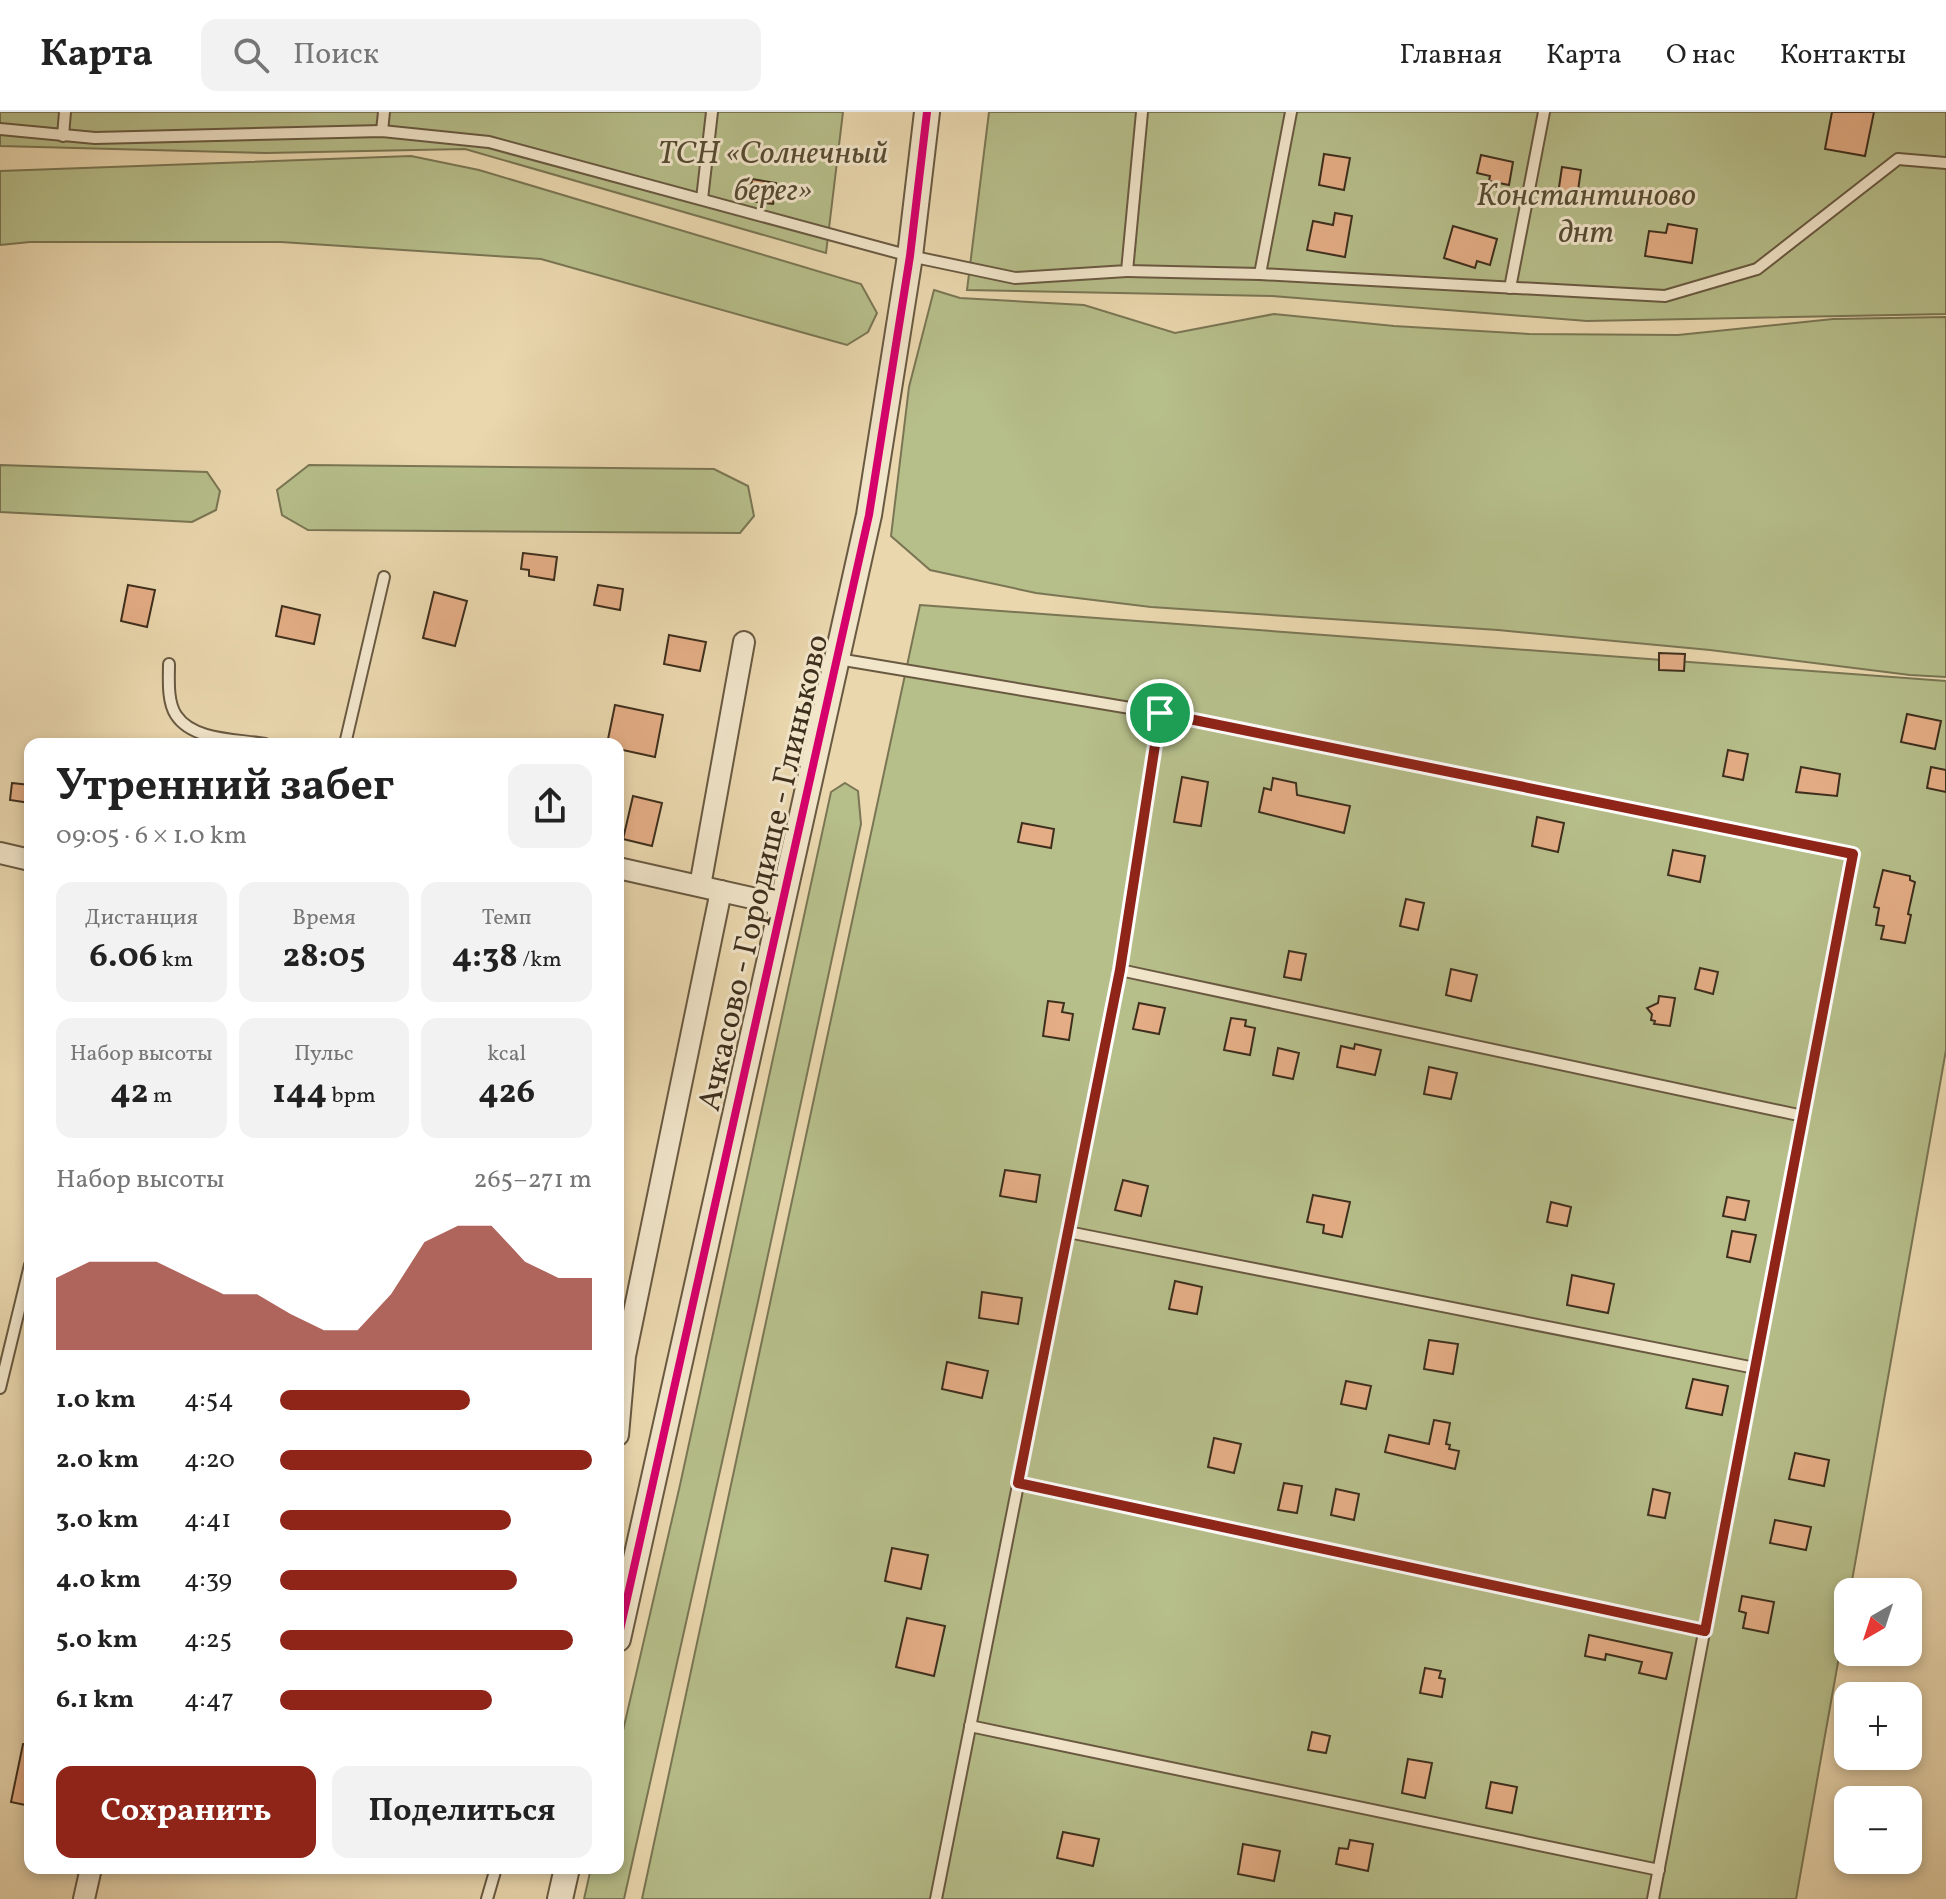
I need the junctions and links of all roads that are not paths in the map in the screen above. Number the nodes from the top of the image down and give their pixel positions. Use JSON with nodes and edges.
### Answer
{"nodes":[{"id":1,"x":65,"y":112,"type":"edge"},
{"id":2,"x":384,"y":112,"type":"edge"},
{"id":3,"x":712,"y":112,"type":"edge"},
{"id":4,"x":927,"y":112,"type":"edge"},
{"id":5,"x":1142,"y":112,"type":"edge"},
{"id":6,"x":1291,"y":112,"type":"edge"},
{"id":7,"x":1544,"y":112,"type":"edge"},
{"id":8,"x":0,"y":129,"type":"edge"},
{"id":9,"x":382,"y":131,"type":"junction"},
{"id":10,"x":63,"y":136,"type":"junction"},
{"id":11,"x":1946,"y":163,"type":"edge"},
{"id":12,"x":702,"y":199,"type":"junction"},
{"id":13,"x":910,"y":256,"type":"junction"},
{"id":14,"x":1127,"y":271,"type":"junction"},
{"id":15,"x":1260,"y":274,"type":"junction"},
{"id":16,"x":1510,"y":288,"type":"junction"},
{"id":17,"x":384,"y":577,"type":"dead end"},
{"id":18,"x":744,"y":642,"type":"dead end"},
{"id":19,"x":838,"y":659,"type":"junction"},
{"id":20,"x":169,"y":664,"type":"dead end"},
{"id":21,"x":1160,"y":713,"type":"junction"},
{"id":22,"x":230,"y":738,"type":"edge"},
{"id":23,"x":346,"y":738,"type":"edge"},
{"id":24,"x":0,"y":853,"type":"edge"},
{"id":25,"x":24,"y":859,"type":"edge"},
{"id":26,"x":624,"y":869,"type":"edge"},
{"id":27,"x":700,"y":886,"type":"junction"},
{"id":28,"x":721,"y":891,"type":"junction"},
{"id":29,"x":783,"y":905,"type":"junction"},
{"id":30,"x":1120,"y":970,"type":"junction"},
{"id":31,"x":1803,"y":1116,"type":"junction"},
{"id":32,"x":1068,"y":1232,"type":"junction"},
{"id":33,"x":24,"y":1290,"type":"edge"},
{"id":34,"x":624,"y":1367,"type":"edge"},
{"id":35,"x":1755,"y":1368,"type":"junction"},
{"id":36,"x":0,"y":1388,"type":"edge"},
{"id":37,"x":1018,"y":1483,"type":"junction"},
{"id":38,"x":624,"y":1612,"type":"edge"},
{"id":39,"x":1705,"y":1631,"type":"junction"},
{"id":40,"x":970,"y":1726,"type":"junction"},
{"id":41,"x":1659,"y":1870,"type":"junction"},
{"id":42,"x":90,"y":1874,"type":"edge"},
{"id":43,"x":494,"y":1874,"type":"edge"},
{"id":44,"x":566,"y":1874,"type":"edge"},
{"id":45,"x":84,"y":1899,"type":"edge"},
{"id":46,"x":487,"y":1899,"type":"edge"},
{"id":47,"x":560,"y":1899,"type":"edge"},
{"id":48,"x":936,"y":1899,"type":"edge"},
{"id":49,"x":1653,"y":1899,"type":"edge"}],
"edges":[{"from":1,"to":10,"type":"lane"},
{"from":2,"to":9,"type":"lane"},
{"from":3,"to":12,"type":"lane"},
{"from":4,"to":13,"type":"street","name":"Ачкасово - Городище - Глиньково"},
{"from":5,"to":14,"type":"lane"},
{"from":6,"to":15,"type":"lane"},
{"from":7,"to":16,"type":"lane"},
{"from":8,"to":10,"type":"lane"},
{"from":9,"to":10,"type":"lane"},
{"from":9,"to":12,"type":"lane"},
{"from":11,"to":16,"type":"lane"},
{"from":12,"to":13,"type":"lane"},
{"from":13,"to":14,"type":"lane"},
{"from":13,"to":19,"type":"street","name":"Ачкасово - Городище - Глиньково"},
{"from":14,"to":15,"type":"lane"},
{"from":15,"to":16,"type":"lane"},
{"from":17,"to":23,"type":"lane"},
{"from":18,"to":27,"type":"street"},
{"from":19,"to":21,"type":"lane"},
{"from":19,"to":29,"type":"street","name":"Ачкасово - Городище - Глиньково"},
{"from":20,"to":22,"type":"lane"},
{"from":21,"to":30,"type":"lane"},
{"from":21,"to":31,"type":"lane"},
{"from":24,"to":25,"type":"street"},
{"from":26,"to":27,"type":"street"},
{"from":27,"to":28,"type":"street"},
{"from":28,"to":29,"type":"street"},
{"from":28,"to":34,"type":"street"},
{"from":29,"to":38,"type":"street","name":"Ачкасово - Городище - Глиньково"},
{"from":30,"to":31,"type":"lane"},
{"from":30,"to":32,"type":"lane"},
{"from":31,"to":35,"type":"lane"},
{"from":32,"to":35,"type":"lane"},
{"from":32,"to":37,"type":"lane"},
{"from":33,"to":36,"type":"lane"},
{"from":35,"to":39,"type":"lane"},
{"from":37,"to":39,"type":"lane"},
{"from":37,"to":40,"type":"lane"},
{"from":39,"to":41,"type":"lane"},
{"from":40,"to":41,"type":"lane"},
{"from":40,"to":48,"type":"lane"},
{"from":41,"to":49,"type":"lane"},
{"from":42,"to":45,"type":"street"},
{"from":43,"to":46,"type":"lane"},
{"from":44,"to":47,"type":"street"}]}
